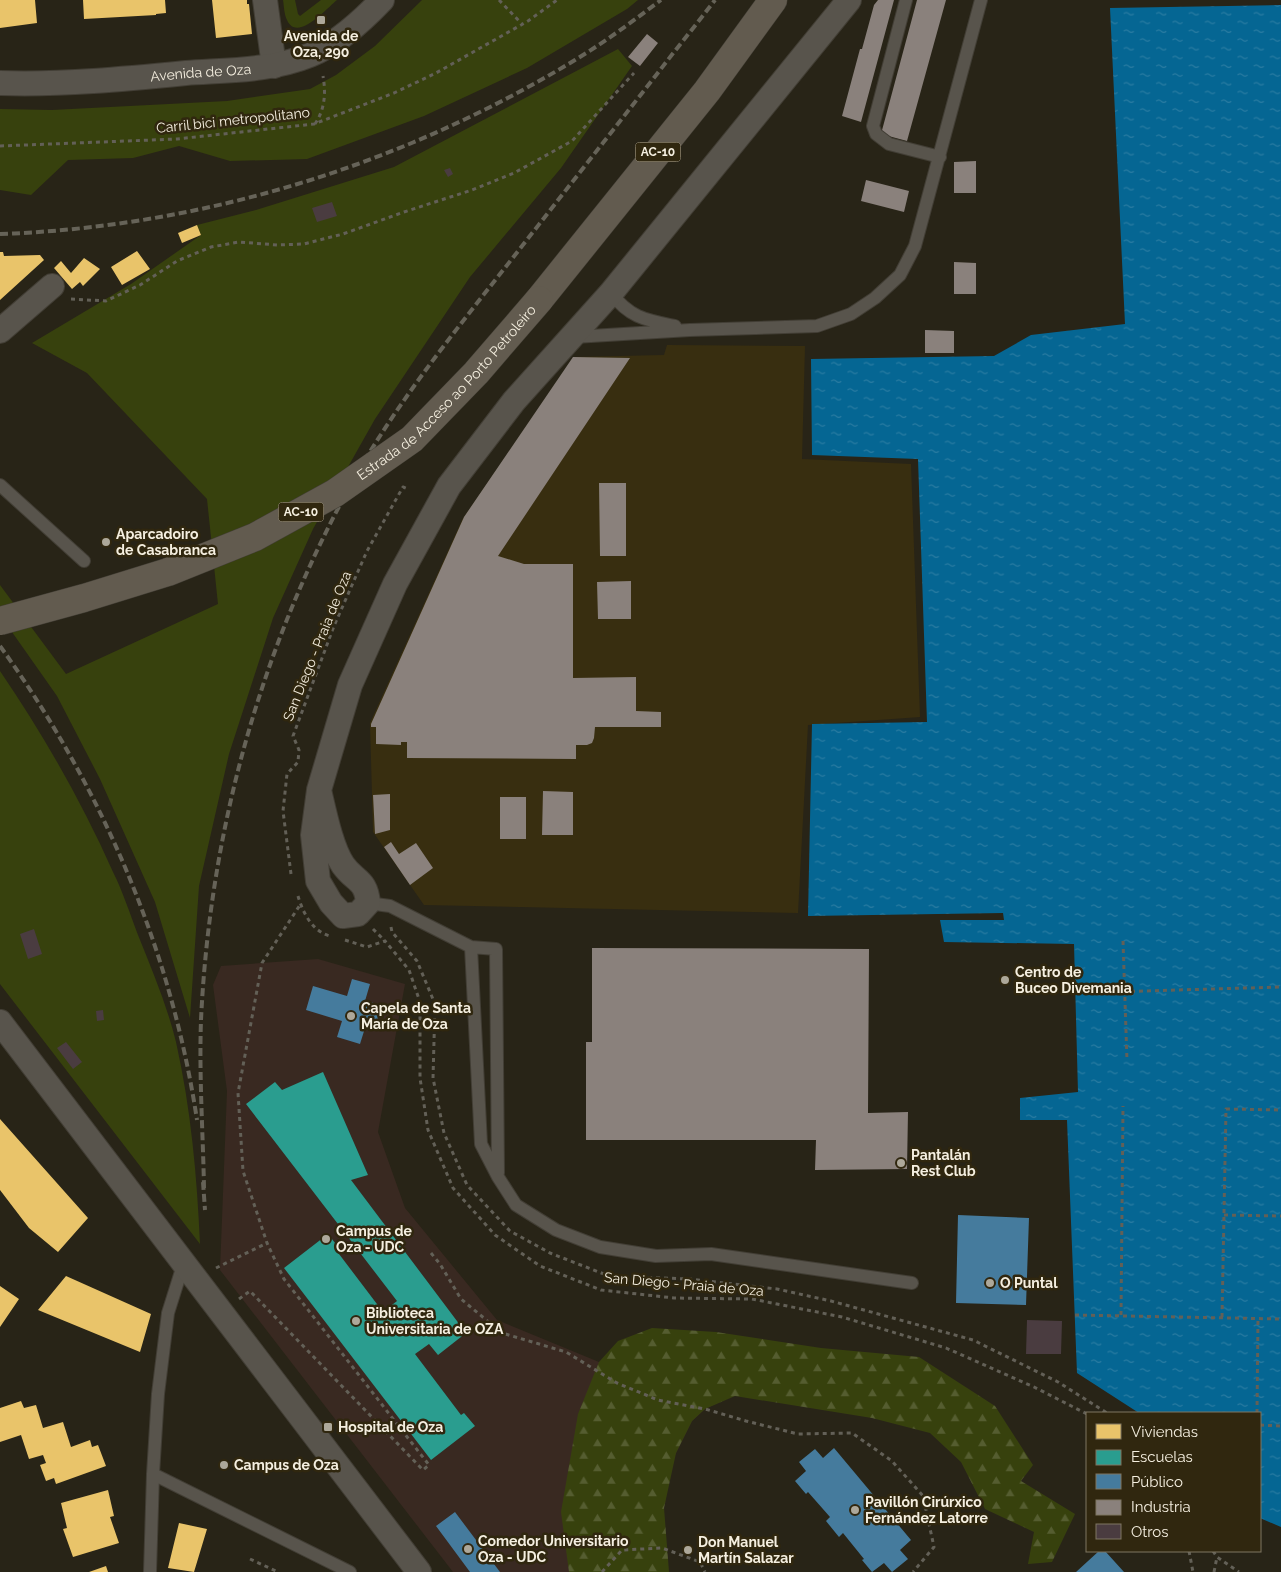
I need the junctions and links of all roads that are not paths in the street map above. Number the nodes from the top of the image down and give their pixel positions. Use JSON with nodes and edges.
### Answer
{"nodes":[{"id":1,"x":266,"y":0,"type":"edge"},
{"id":2,"x":382,"y":0,"type":"edge"},
{"id":3,"x":773,"y":0,"type":"edge"},
{"id":4,"x":849,"y":0,"type":"edge"},
{"id":5,"x":906,"y":0,"type":"edge"},
{"id":6,"x":981,"y":0,"type":"edge"},
{"id":7,"x":274,"y":66,"type":"junction"},
{"id":8,"x":0,"y":83,"type":"edge"},
{"id":9,"x":940,"y":157,"type":"junction"},
{"id":10,"x":52,"y":286,"type":"road end"},
{"id":11,"x":611,"y":293,"type":"junction"},
{"id":12,"x":690,"y":330,"type":"junction"},
{"id":13,"x":0,"y":331,"type":"edge"},
{"id":14,"x":572,"y":337,"type":"junction"},
{"id":15,"x":0,"y":485,"type":"edge"},
{"id":16,"x":84,"y":561,"type":"dead end"},
{"id":17,"x":0,"y":621,"type":"edge"},
{"id":18,"x":319,"y":790,"type":"junction"},
{"id":19,"x":379,"y":905,"type":"junction"},
{"id":20,"x":471,"y":947,"type":"junction"},
{"id":21,"x":0,"y":1022,"type":"edge"},
{"id":22,"x":498,"y":1177,"type":"junction"},
{"id":23,"x":184,"y":1262,"type":"junction"},
{"id":24,"x":912,"y":1283,"type":"dead end"},
{"id":25,"x":153,"y":1474,"type":"junction"},
{"id":26,"x":413,"y":1570,"type":"edge"},
{"id":27,"x":150,"y":1572,"type":"edge"},
{"id":28,"x":350,"y":1572,"type":"edge"}],
"edges":[{"from":1,"to":7,"type":"street"},
{"from":2,"to":7,"type":"street","name":"Avenida de Oza"},
{"from":3,"to":17,"type":"main road","name":"Estrada de Acceso ao Porto Petroleiro","number":"AC-10","bridge":true},
{"from":4,"to":11,"type":"street"},
{"from":5,"to":9,"type":"lane"},
{"from":6,"to":9,"type":"lane"},
{"from":7,"to":8,"type":"street","name":"Avenida de Oza"},
{"from":9,"to":12,"type":"lane"},
{"from":10,"to":13,"type":"street"},
{"from":11,"to":12,"type":"lane"},
{"from":11,"to":14,"type":"street"},
{"from":12,"to":14,"type":"lane"},
{"from":14,"to":18,"type":"street"},
{"from":15,"to":16,"type":"lane"},
{"from":18,"to":19,"type":"street"},
{"from":18,"to":19,"type":"street"},
{"from":19,"to":20,"type":"lane"},
{"from":20,"to":22,"type":"lane"},
{"from":20,"to":22,"type":"lane"},
{"from":21,"to":23,"type":"street"},
{"from":22,"to":24,"type":"lane"},
{"from":23,"to":25,"type":"lane"},
{"from":23,"to":26,"type":"street"},
{"from":25,"to":27,"type":"lane"},
{"from":25,"to":28,"type":"lane"}]}
